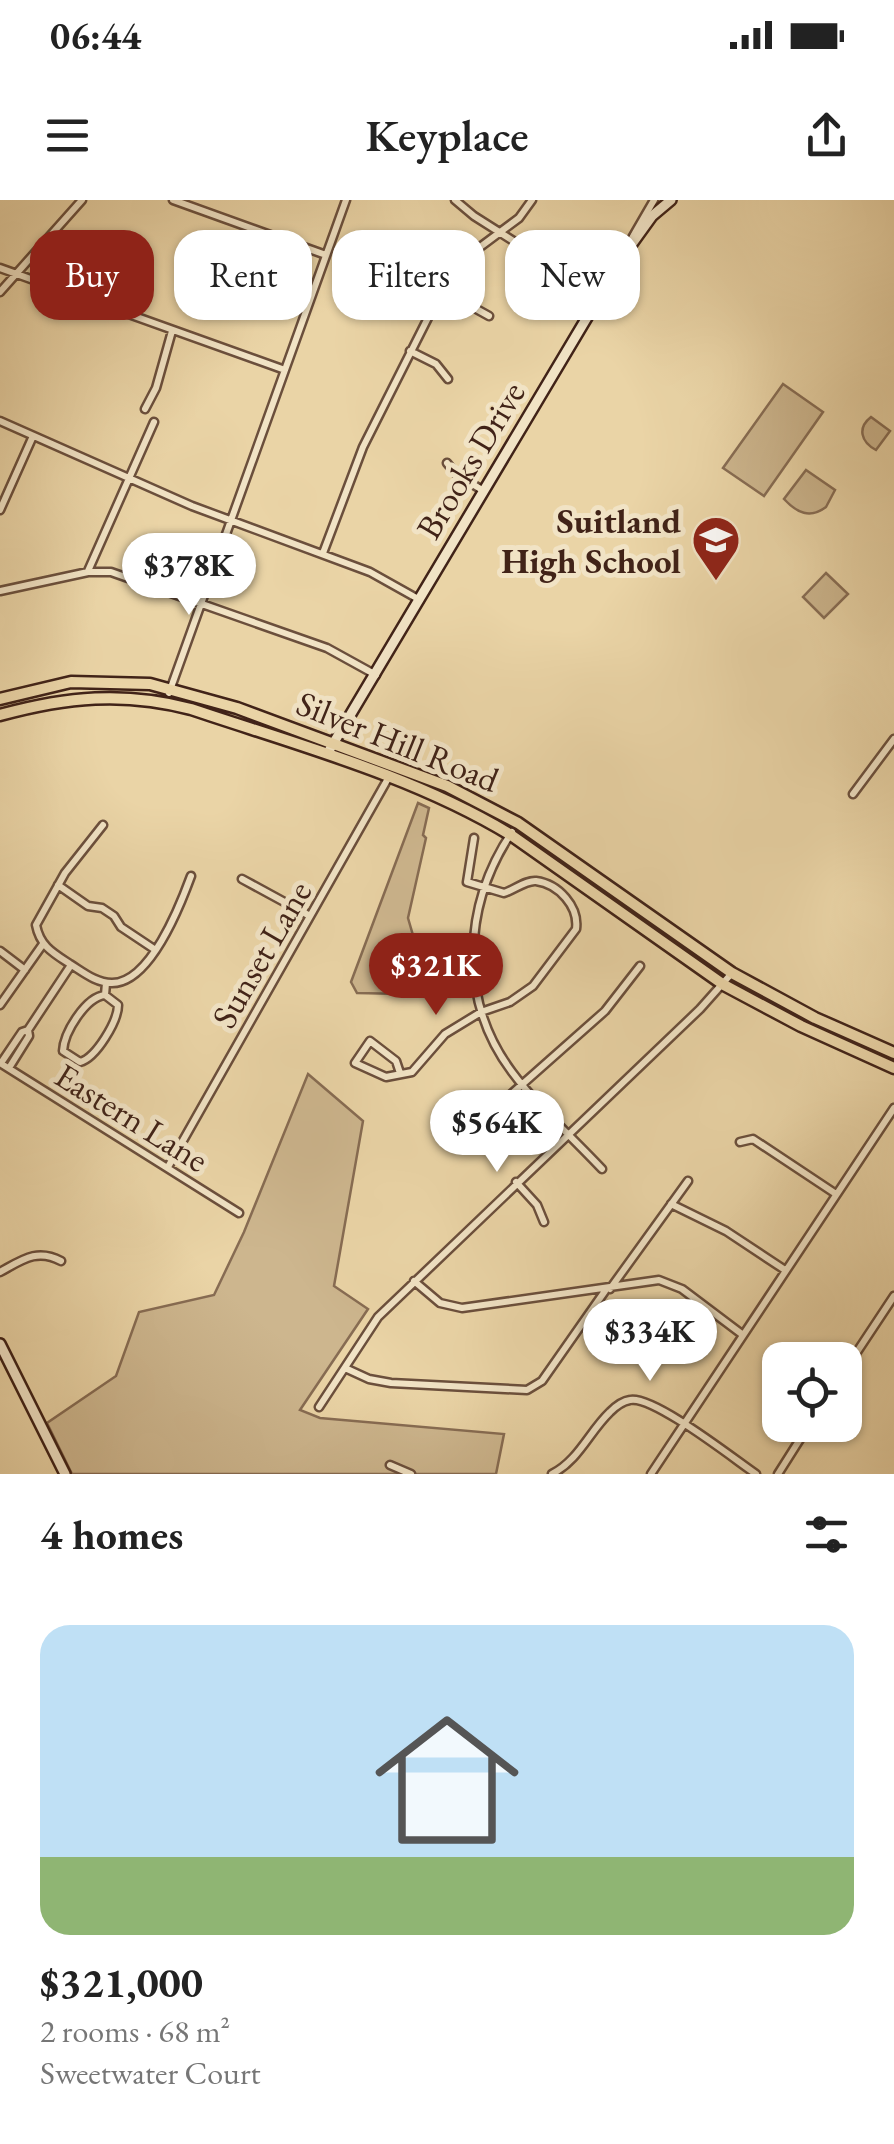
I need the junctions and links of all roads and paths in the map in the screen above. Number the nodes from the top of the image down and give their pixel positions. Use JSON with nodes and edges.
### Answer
{"nodes":[{"id":1,"x":82,"y":200,"type":"edge"},
{"id":2,"x":173,"y":200,"type":"edge"},
{"id":3,"x":346,"y":200,"type":"edge"},
{"id":4,"x":455,"y":200,"type":"edge"},
{"id":5,"x":532,"y":200,"type":"edge"},
{"id":6,"x":654,"y":200,"type":"edge"},
{"id":7,"x":671,"y":200,"type":"edge"},
{"id":8,"x":638,"y":230,"type":"edge"},
{"id":9,"x":500,"y":232,"type":"junction"},
{"id":10,"x":640,"y":233,"type":"edge"},
{"id":11,"x":505,"y":235,"type":"edge"},
{"id":12,"x":485,"y":244,"type":"edge"},
{"id":13,"x":326,"y":255,"type":"junction"},
{"id":14,"x":0,"y":268,"type":"edge"},
{"id":15,"x":15,"y":274,"type":"junction"},
{"id":16,"x":0,"y":292,"type":"edge"},
{"id":17,"x":485,"y":314,"type":"edge"},
{"id":18,"x":489,"y":316,"type":"dead end"},
{"id":19,"x":426,"y":320,"type":"edge"},
{"id":20,"x":587,"y":320,"type":"edge"},
{"id":21,"x":172,"y":331,"type":"junction"},
{"id":22,"x":410,"y":351,"type":"junction"},
{"id":23,"x":285,"y":370,"type":"junction"},
{"id":24,"x":448,"y":379,"type":"dead end"},
{"id":25,"x":145,"y":409,"type":"dead end"},
{"id":26,"x":0,"y":421,"type":"edge"},
{"id":27,"x":154,"y":422,"type":"dead end"},
{"id":28,"x":32,"y":436,"type":"junction"},
{"id":29,"x":447,"y":463,"type":"dead end"},
{"id":30,"x":130,"y":479,"type":"junction"},
{"id":31,"x":484,"y":491,"type":"junction"},
{"id":32,"x":0,"y":510,"type":"edge"},
{"id":33,"x":232,"y":521,"type":"junction"},
{"id":34,"x":323,"y":553,"type":"junction"},
{"id":35,"x":88,"y":572,"type":"junction"},
{"id":36,"x":0,"y":592,"type":"edge"},
{"id":37,"x":420,"y":600,"type":"junction"},
{"id":38,"x":202,"y":603,"type":"junction"},
{"id":39,"x":376,"y":675,"type":"junction"},
{"id":40,"x":172,"y":688,"type":"junction"},
{"id":41,"x":0,"y":699,"type":"edge"},
{"id":42,"x":164,"y":702,"type":"junction"},
{"id":43,"x":0,"y":715,"type":"edge"},
{"id":44,"x":894,"y":739,"type":"edge"},
{"id":45,"x":334,"y":742,"type":"junction"},
{"id":46,"x":326,"y":756,"type":"junction"},
{"id":47,"x":395,"y":766,"type":"junction"},
{"id":48,"x":388,"y":778,"type":"junction"},
{"id":49,"x":853,"y":794,"type":"dead end"},
{"id":50,"x":518,"y":823,"type":"junction"},
{"id":51,"x":103,"y":825,"type":"dead end"},
{"id":52,"x":510,"y":835,"type":"junction"},
{"id":53,"x":474,"y":838,"type":"dead end"},
{"id":54,"x":192,"y":876,"type":"dead end"},
{"id":55,"x":242,"y":879,"type":"dead end"},
{"id":56,"x":58,"y":885,"type":"junction"},
{"id":57,"x":484,"y":886,"type":"junction"},
{"id":58,"x":310,"y":916,"type":"junction"},
{"id":59,"x":427,"y":940,"type":"dead end"},
{"id":60,"x":43,"y":944,"type":"junction"},
{"id":61,"x":472,"y":948,"type":"junction"},
{"id":62,"x":0,"y":950,"type":"edge"},
{"id":63,"x":154,"y":950,"type":"junction"},
{"id":64,"x":71,"y":965,"type":"junction"},
{"id":65,"x":640,"y":966,"type":"dead end"},
{"id":66,"x":25,"y":970,"type":"junction"},
{"id":67,"x":732,"y":974,"type":"junction"},
{"id":68,"x":106,"y":983,"type":"junction"},
{"id":69,"x":724,"y":985,"type":"junction"},
{"id":70,"x":105,"y":995,"type":"junction"},
{"id":71,"x":0,"y":1005,"type":"edge"},
{"id":72,"x":480,"y":1012,"type":"junction"},
{"id":73,"x":28,"y":1030,"type":"junction"},
{"id":74,"x":894,"y":1053,"type":"edge"},
{"id":75,"x":0,"y":1063,"type":"edge"},
{"id":76,"x":9,"y":1068,"type":"junction"},
{"id":77,"x":894,"y":1068,"type":"edge"},
{"id":78,"x":400,"y":1073,"type":"junction"},
{"id":79,"x":523,"y":1085,"type":"junction"},
{"id":80,"x":894,"y":1108,"type":"edge"},
{"id":81,"x":482,"y":1120,"type":"dead end"},
{"id":82,"x":568,"y":1132,"type":"junction"},
{"id":83,"x":740,"y":1142,"type":"dead end"},
{"id":84,"x":168,"y":1166,"type":"junction"},
{"id":85,"x":602,"y":1169,"type":"dead end"},
{"id":86,"x":688,"y":1180,"type":"dead end"},
{"id":87,"x":516,"y":1182,"type":"junction"},
{"id":88,"x":836,"y":1194,"type":"junction"},
{"id":89,"x":671,"y":1204,"type":"junction"},
{"id":90,"x":239,"y":1214,"type":"dead end"},
{"id":91,"x":544,"y":1222,"type":"dead end"},
{"id":92,"x":61,"y":1261,"type":"dead end"},
{"id":93,"x":786,"y":1270,"type":"junction"},
{"id":94,"x":0,"y":1272,"type":"edge"},
{"id":95,"x":414,"y":1282,"type":"junction"},
{"id":96,"x":608,"y":1290,"type":"junction"},
{"id":97,"x":894,"y":1296,"type":"edge"},
{"id":98,"x":891,"y":1308,"type":"edge"},
{"id":99,"x":743,"y":1335,"type":"junction"},
{"id":100,"x":862,"y":1347,"type":"edge"},
{"id":101,"x":1,"y":1349,"type":"edge"},
{"id":102,"x":345,"y":1368,"type":"junction"},
{"id":103,"x":319,"y":1407,"type":"dead end"},
{"id":104,"x":685,"y":1424,"type":"junction"},
{"id":105,"x":798,"y":1442,"type":"edge"},
{"id":106,"x":390,"y":1465,"type":"dead end"},
{"id":107,"x":64,"y":1474,"type":"edge"},
{"id":108,"x":411,"y":1474,"type":"edge"},
{"id":109,"x":552,"y":1474,"type":"edge"},
{"id":110,"x":651,"y":1474,"type":"edge"},
{"id":111,"x":756,"y":1474,"type":"edge"},
{"id":112,"x":778,"y":1474,"type":"edge"}],
"edges":[{"from":1,"to":15,"type":"street"},
{"from":2,"to":13,"type":"street"},
{"from":3,"to":13,"type":"street"},
{"from":4,"to":9,"type":"street"},
{"from":5,"to":9,"type":"street"},
{"from":6,"to":8,"type":"street"},
{"from":7,"to":10,"type":"street","name":"Brooks Drive"},
{"from":9,"to":11,"type":"street"},
{"from":9,"to":12,"type":"street"},
{"from":13,"to":23,"type":"street"},
{"from":14,"to":15,"type":"street"},
{"from":15,"to":16,"type":"street"},
{"from":15,"to":21,"type":"street"},
{"from":17,"to":18,"type":"street"},
{"from":19,"to":22,"type":"street"},
{"from":20,"to":31,"type":"street","name":"Brooks Drive"},
{"from":21,"to":23,"type":"street"},
{"from":21,"to":25,"type":"street"},
{"from":22,"to":24,"type":"street"},
{"from":22,"to":34,"type":"street"},
{"from":23,"to":33,"type":"street"},
{"from":26,"to":28,"type":"street"},
{"from":27,"to":30,"type":"street"},
{"from":28,"to":30,"type":"street"},
{"from":28,"to":32,"type":"street"},
{"from":29,"to":31,"type":"street"},
{"from":30,"to":33,"type":"street"},
{"from":30,"to":35,"type":"street"},
{"from":31,"to":37,"type":"street","name":"Brooks Drive"},
{"from":33,"to":34,"type":"street"},
{"from":33,"to":38,"type":"street"},
{"from":34,"to":37,"type":"street"},
{"from":35,"to":36,"type":"street"},
{"from":35,"to":38,"type":"street"},
{"from":37,"to":39,"type":"street","name":"Brooks Drive"},
{"from":38,"to":39,"type":"street"},
{"from":38,"to":40,"type":"street"},
{"from":39,"to":45,"type":"street","name":"Brooks Drive"},
{"from":40,"to":41,"type":"main road","name":"Silver Hill Road"},
{"from":40,"to":42,"type":"street"},
{"from":40,"to":45,"type":"main road","name":"Silver Hill Road"},
{"from":42,"to":43,"type":"main road","name":"Silver Hill Road"},
{"from":42,"to":46,"type":"main road","name":"Silver Hill Road"},
{"from":44,"to":49,"type":"street"},
{"from":45,"to":46,"type":"street","name":"Brooks Drive"},
{"from":45,"to":47,"type":"main road","name":"Silver Hill Road"},
{"from":46,"to":48,"type":"main road","name":"Silver Hill Road"},
{"from":47,"to":48,"type":"street","name":"Sunset Lane"},
{"from":47,"to":50,"type":"main road","name":"Silver Hill Road"},
{"from":48,"to":52,"type":"main road","name":"Silver Hill Road"},
{"from":48,"to":58,"type":"street","name":"Sunset Lane"},
{"from":50,"to":52,"type":"street"},
{"from":50,"to":67,"type":"main road","name":"Silver Hill Road"},
{"from":51,"to":56,"type":"street"},
{"from":52,"to":57,"type":"street"},
{"from":52,"to":69,"type":"main road","name":"Silver Hill Road"},
{"from":53,"to":57,"type":"street"},
{"from":54,"to":63,"type":"street"},
{"from":55,"to":58,"type":"street"},
{"from":56,"to":60,"type":"street"},
{"from":56,"to":63,"type":"street"},
{"from":57,"to":61,"type":"street"},
{"from":57,"to":72,"type":"street"},
{"from":58,"to":84,"type":"street","name":"Sunset Lane"},
{"from":59,"to":61,"type":"street"},
{"from":60,"to":64,"type":"street"},
{"from":60,"to":66,"type":"street"},
{"from":61,"to":72,"type":"street"},
{"from":62,"to":66,"type":"street"},
{"from":63,"to":68,"type":"street"},
{"from":64,"to":68,"type":"street"},
{"from":64,"to":73,"type":"street"},
{"from":65,"to":79,"type":"street"},
{"from":66,"to":71,"type":"street"},
{"from":67,"to":69,"type":"street"},
{"from":67,"to":74,"type":"main road","name":"Silver Hill Road"},
{"from":68,"to":70,"type":"street"},
{"from":69,"to":77,"type":"main road","name":"Silver Hill Road"},
{"from":69,"to":82,"type":"street"},
{"from":70,"to":70,"type":"street"},
{"from":72,"to":78,"type":"street"},
{"from":72,"to":79,"type":"street"},
{"from":73,"to":75,"type":"street"},
{"from":73,"to":76,"type":"street"},
{"from":75,"to":76,"type":"street","name":"Eastern Lane"},
{"from":76,"to":84,"type":"street","name":"Eastern Lane"},
{"from":78,"to":78,"type":"street"},
{"from":79,"to":81,"type":"street"},
{"from":79,"to":82,"type":"street"},
{"from":80,"to":88,"type":"street"},
{"from":82,"to":85,"type":"street"},
{"from":82,"to":87,"type":"street"},
{"from":83,"to":88,"type":"street"},
{"from":84,"to":90,"type":"street","name":"Eastern Lane"},
{"from":86,"to":89,"type":"street"},
{"from":87,"to":91,"type":"street"},
{"from":87,"to":95,"type":"street"},
{"from":88,"to":93,"type":"street"},
{"from":89,"to":93,"type":"street"},
{"from":89,"to":96,"type":"street"},
{"from":92,"to":94,"type":"street"},
{"from":93,"to":99,"type":"street"},
{"from":95,"to":96,"type":"street"},
{"from":95,"to":102,"type":"street"},
{"from":96,"to":99,"type":"street"},
{"from":96,"to":102,"type":"street"},
{"from":97,"to":98,"type":"street"},
{"from":98,"to":100,"type":"street"},
{"from":99,"to":104,"type":"street"},
{"from":101,"to":107,"type":"street"},
{"from":102,"to":103,"type":"street"},
{"from":104,"to":109,"type":"street"},
{"from":104,"to":110,"type":"street"},
{"from":104,"to":111,"type":"street"},
{"from":105,"to":112,"type":"street"},
{"from":106,"to":108,"type":"street"}]}
